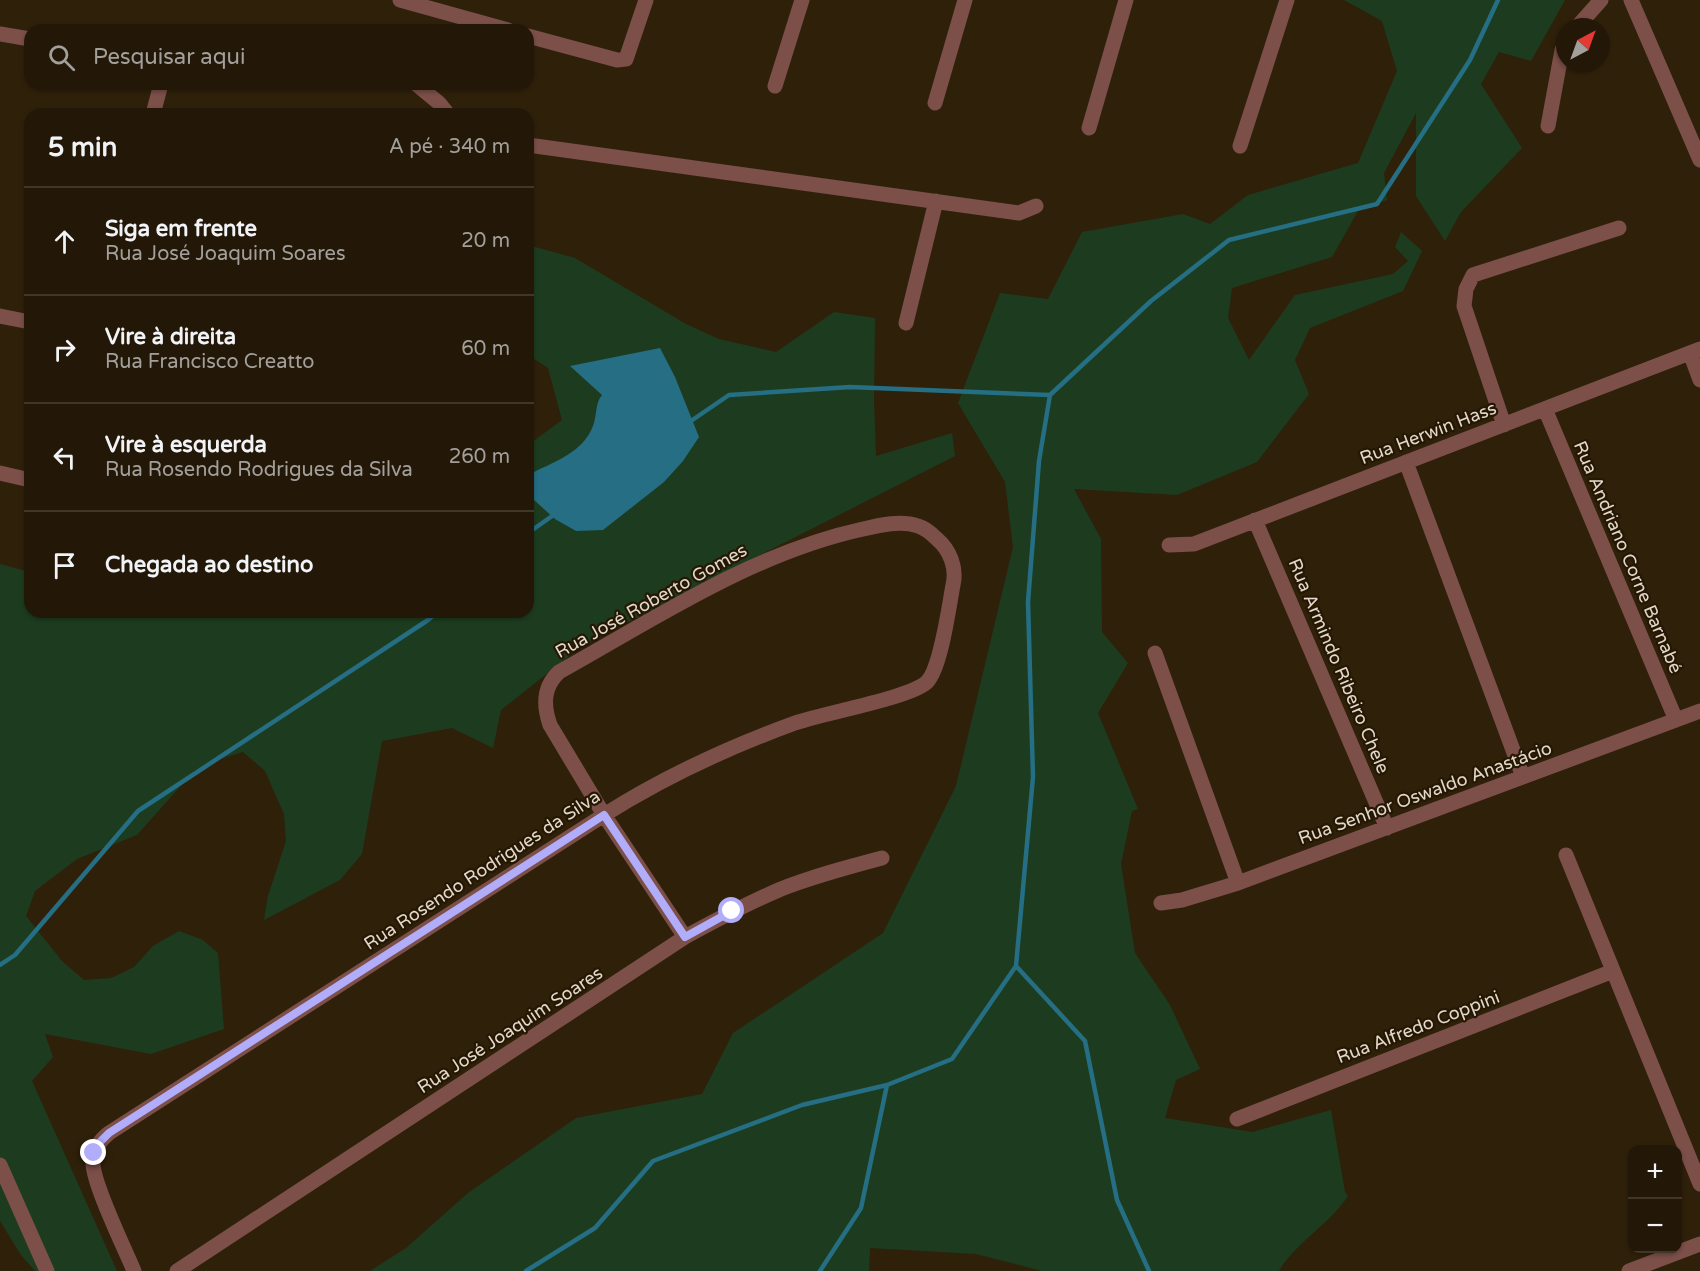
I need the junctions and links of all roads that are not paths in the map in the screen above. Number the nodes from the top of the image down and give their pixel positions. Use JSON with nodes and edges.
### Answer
{"nodes":[{"id":1,"x":400,"y":0,"type":"edge"},
{"id":2,"x":646,"y":0,"type":"edge"},
{"id":3,"x":802,"y":0,"type":"edge"},
{"id":4,"x":965,"y":0,"type":"edge"},
{"id":5,"x":1126,"y":0,"type":"edge"},
{"id":6,"x":1287,"y":0,"type":"edge"},
{"id":7,"x":1601,"y":0,"type":"edge"},
{"id":8,"x":1631,"y":0,"type":"edge"},
{"id":9,"x":1585,"y":18,"type":"edge"},
{"id":10,"x":486,"y":24,"type":"edge"},
{"id":11,"x":0,"y":34,"type":"edge"},
{"id":12,"x":24,"y":38,"type":"edge"},
{"id":13,"x":534,"y":38,"type":"edge"},
{"id":14,"x":1558,"y":72,"type":"edge"},
{"id":15,"x":775,"y":86,"type":"dead end"},
{"id":16,"x":159,"y":90,"type":"edge"},
{"id":17,"x":423,"y":90,"type":"edge"},
{"id":18,"x":935,"y":103,"type":"dead end"},
{"id":19,"x":155,"y":108,"type":"edge"},
{"id":20,"x":443,"y":108,"type":"edge"},
{"id":21,"x":1548,"y":126,"type":"dead end"},
{"id":22,"x":1089,"y":128,"type":"dead end"},
{"id":23,"x":534,"y":145,"type":"edge"},
{"id":24,"x":1240,"y":146,"type":"dead end"},
{"id":25,"x":1700,"y":160,"type":"edge"},
{"id":26,"x":936,"y":201,"type":"junction"},
{"id":27,"x":1036,"y":206,"type":"dead end"},
{"id":28,"x":1619,"y":228,"type":"dead end"},
{"id":29,"x":0,"y":316,"type":"edge"},
{"id":30,"x":24,"y":321,"type":"edge"},
{"id":31,"x":906,"y":323,"type":"dead end"},
{"id":32,"x":1695,"y":351,"type":"edge"},
{"id":33,"x":1700,"y":380,"type":"edge"},
{"id":34,"x":1545,"y":409,"type":"junction"},
{"id":35,"x":1504,"y":424,"type":"junction"},
{"id":36,"x":1406,"y":462,"type":"junction"},
{"id":37,"x":0,"y":473,"type":"edge"},
{"id":38,"x":24,"y":479,"type":"edge"},
{"id":39,"x":1255,"y":520,"type":"junction"},
{"id":40,"x":1169,"y":545,"type":"dead end"},
{"id":41,"x":1155,"y":653,"type":"dead end"},
{"id":42,"x":926,"y":684,"type":"joint"},
{"id":43,"x":1700,"y":711,"type":"edge"},
{"id":44,"x":1676,"y":720,"type":"junction"},
{"id":45,"x":1523,"y":777,"type":"junction"},
{"id":46,"x":604,"y":815,"type":"junction"},
{"id":47,"x":1387,"y":828,"type":"junction"},
{"id":48,"x":1566,"y":855,"type":"dead end"},
{"id":49,"x":882,"y":858,"type":"dead end"},
{"id":50,"x":1238,"y":883,"type":"junction"},
{"id":51,"x":1161,"y":903,"type":"dead end"},
{"id":52,"x":685,"y":937,"type":"junction"},
{"id":53,"x":1613,"y":971,"type":"junction"},
{"id":54,"x":1237,"y":1119,"type":"dead end"},
{"id":55,"x":0,"y":1165,"type":"edge"},
{"id":56,"x":1700,"y":1184,"type":"edge"},
{"id":57,"x":1700,"y":1244,"type":"edge"},
{"id":58,"x":47,"y":1271,"type":"edge"},
{"id":59,"x":134,"y":1271,"type":"edge"},
{"id":60,"x":177,"y":1271,"type":"edge"},
{"id":61,"x":1629,"y":1271,"type":"edge"}],
"edges":[{"from":1,"to":10,"type":"street"},
{"from":2,"to":13,"type":"street"},
{"from":3,"to":15,"type":"street"},
{"from":4,"to":18,"type":"street"},
{"from":5,"to":22,"type":"street"},
{"from":6,"to":24,"type":"street"},
{"from":7,"to":9,"type":"street"},
{"from":8,"to":25,"type":"street"},
{"from":11,"to":12,"type":"street"},
{"from":14,"to":21,"type":"street"},
{"from":16,"to":19,"type":"street"},
{"from":17,"to":20,"type":"street"},
{"from":23,"to":26,"type":"street"},
{"from":26,"to":27,"type":"street"},
{"from":26,"to":31,"type":"street"},
{"from":28,"to":35,"type":"street"},
{"from":29,"to":30,"type":"street"},
{"from":32,"to":33,"type":"street"},
{"from":32,"to":34,"type":"street","name":"Rua Herwin Hass"},
{"from":34,"to":35,"type":"street","name":"Rua Herwin Hass"},
{"from":34,"to":44,"type":"street","name":"Rua Andriano Corne Barnabé"},
{"from":35,"to":36,"type":"street","name":"Rua Herwin Hass"},
{"from":36,"to":39,"type":"street","name":"Rua Herwin Hass"},
{"from":36,"to":45,"type":"street"},
{"from":37,"to":38,"type":"street"},
{"from":39,"to":40,"type":"street","name":"Rua Herwin Hass"},
{"from":39,"to":47,"type":"street","name":"Rua Armindo Ribeiro Chele"},
{"from":41,"to":50,"type":"street"},
{"from":42,"to":46,"type":"street","name":"Rua Rosendo Rodrigues da Silva"},
{"from":42,"to":46,"type":"street","name":"Rua José Roberto Gomes"},
{"from":43,"to":44,"type":"street","name":"Rua Senhor Oswaldo Anastácio"},
{"from":44,"to":45,"type":"street","name":"Rua Senhor Oswaldo Anastácio"},
{"from":45,"to":47,"type":"street","name":"Rua Senhor Oswaldo Anastácio"},
{"from":46,"to":52,"type":"street"},
{"from":46,"to":59,"type":"street","name":"Rua Rosendo Rodrigues da Silva"},
{"from":47,"to":50,"type":"street","name":"Rua Senhor Oswaldo Anastácio"},
{"from":48,"to":53,"type":"street"},
{"from":49,"to":52,"type":"street","name":"Rua José Joaquim Soares"},
{"from":50,"to":51,"type":"street","name":"Rua Senhor Oswaldo Anastácio"},
{"from":52,"to":60,"type":"street","name":"Rua José Joaquim Soares"},
{"from":53,"to":54,"type":"street","name":"Rua Alfredo Coppini"},
{"from":53,"to":56,"type":"street"},
{"from":55,"to":58,"type":"street"},
{"from":57,"to":61,"type":"street"}]}
